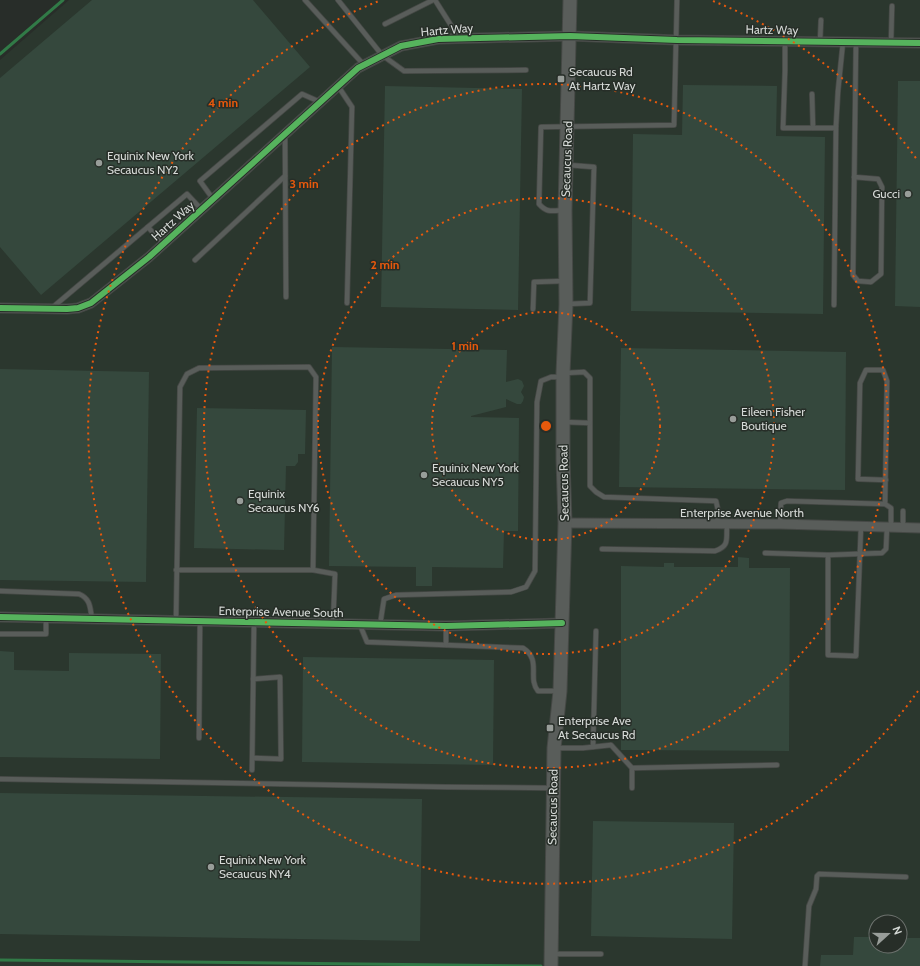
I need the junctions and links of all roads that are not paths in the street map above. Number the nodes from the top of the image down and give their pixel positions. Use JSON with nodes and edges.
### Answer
{"nodes":[{"id":1,"x":305,"y":0,"type":"edge"},
{"id":2,"x":338,"y":0,"type":"edge"},
{"id":3,"x":434,"y":0,"type":"edge"},
{"id":4,"x":570,"y":0,"type":"edge"},
{"id":5,"x":677,"y":0,"type":"edge"},
{"id":6,"x":892,"y":6,"type":"dead end"},
{"id":7,"x":821,"y":20,"type":"dead end"},
{"id":8,"x":385,"y":24,"type":"dead end"},
{"id":9,"x":570,"y":36,"type":"junction"},
{"id":10,"x":459,"y":38,"type":"junction"},
{"id":11,"x":677,"y":40,"type":"junction"},
{"id":12,"x":785,"y":42,"type":"junction"},
{"id":13,"x":820,"y":42,"type":"junction"},
{"id":14,"x":843,"y":42,"type":"junction"},
{"id":15,"x":856,"y":42,"type":"junction"},
{"id":16,"x":891,"y":43,"type":"junction"},
{"id":17,"x":920,"y":43,"type":"edge"},
{"id":18,"x":382,"y":56,"type":"junction"},
{"id":19,"x":364,"y":65,"type":"junction"},
{"id":20,"x":526,"y":70,"type":"dead end"},
{"id":21,"x":338,"y":86,"type":"junction"},
{"id":22,"x":812,"y":94,"type":"dead end"},
{"id":23,"x":320,"y":102,"type":"junction"},
{"id":24,"x":568,"y":126,"type":"junction"},
{"id":25,"x":836,"y":126,"type":"junction"},
{"id":26,"x":813,"y":128,"type":"junction"},
{"id":27,"x":285,"y":134,"type":"junction"},
{"id":28,"x":566,"y":165,"type":"junction"},
{"id":29,"x":285,"y":176,"type":"junction"},
{"id":30,"x":854,"y":177,"type":"junction"},
{"id":31,"x":213,"y":199,"type":"junction"},
{"id":32,"x":202,"y":210,"type":"junction"},
{"id":33,"x":565,"y":210,"type":"junction"},
{"id":34,"x":148,"y":227,"type":"junction"},
{"id":35,"x":163,"y":244,"type":"junction"},
{"id":36,"x":195,"y":260,"type":"dead end"},
{"id":37,"x":566,"y":281,"type":"junction"},
{"id":38,"x":286,"y":297,"type":"dead end"},
{"id":39,"x":347,"y":303,"type":"dead end"},
{"id":40,"x":566,"y":304,"type":"junction"},
{"id":41,"x":834,"y":305,"type":"dead end"},
{"id":42,"x":0,"y":308,"type":"edge"},
{"id":43,"x":51,"y":309,"type":"junction"},
{"id":44,"x":533,"y":309,"type":"dead end"},
{"id":45,"x":563,"y":375,"type":"junction"},
{"id":46,"x":564,"y":422,"type":"junction"},
{"id":47,"x":590,"y":423,"type":"junction"},
{"id":48,"x":886,"y":480,"type":"junction"},
{"id":49,"x":885,"y":504,"type":"junction"},
{"id":50,"x":903,"y":510,"type":"dead end"},
{"id":51,"x":564,"y":523,"type":"junction"},
{"id":52,"x":780,"y":524,"type":"junction"},
{"id":53,"x":717,"y":525,"type":"junction"},
{"id":54,"x":727,"y":525,"type":"junction"},
{"id":55,"x":861,"y":526,"type":"junction"},
{"id":56,"x":889,"y":527,"type":"junction"},
{"id":57,"x":903,"y":527,"type":"junction"},
{"id":58,"x":920,"y":528,"type":"edge"},
{"id":59,"x":602,"y":549,"type":"dead end"},
{"id":60,"x":765,"y":553,"type":"dead end"},
{"id":61,"x":860,"y":554,"type":"junction"},
{"id":62,"x":828,"y":555,"type":"junction"},
{"id":63,"x":176,"y":570,"type":"junction"},
{"id":64,"x":313,"y":570,"type":"junction"},
{"id":65,"x":0,"y":592,"type":"edge"},
{"id":66,"x":0,"y":617,"type":"edge"},
{"id":67,"x":46,"y":618,"type":"junction"},
{"id":68,"x":92,"y":619,"type":"junction"},
{"id":69,"x":176,"y":621,"type":"junction"},
{"id":70,"x":200,"y":621,"type":"junction"},
{"id":71,"x":254,"y":622,"type":"junction"},
{"id":72,"x":562,"y":623,"type":"junction"},
{"id":73,"x":333,"y":624,"type":"junction"},
{"id":74,"x":360,"y":625,"type":"junction"},
{"id":75,"x":380,"y":625,"type":"junction"},
{"id":76,"x":446,"y":626,"type":"junction"},
{"id":77,"x":596,"y":631,"type":"dead end"},
{"id":78,"x":0,"y":634,"type":"edge"},
{"id":79,"x":446,"y":645,"type":"junction"},
{"id":80,"x":253,"y":679,"type":"junction"},
{"id":81,"x":560,"y":691,"type":"junction"},
{"id":82,"x":199,"y":738,"type":"dead end"},
{"id":83,"x":593,"y":747,"type":"junction"},
{"id":84,"x":554,"y":748,"type":"junction"},
{"id":85,"x":253,"y":758,"type":"junction"},
{"id":86,"x":777,"y":765,"type":"dead end"},
{"id":87,"x":632,"y":768,"type":"junction"},
{"id":88,"x":252,"y":770,"type":"dead end"},
{"id":89,"x":0,"y":779,"type":"edge"},
{"id":90,"x":554,"y":788,"type":"junction"},
{"id":91,"x":632,"y":788,"type":"dead end"},
{"id":92,"x":906,"y":877,"type":"dead end"},
{"id":93,"x":601,"y":954,"type":"dead end"},
{"id":94,"x":552,"y":960,"type":"edge"},
{"id":95,"x":805,"y":966,"type":"edge"}],
"edges":[{"from":1,"to":19,"type":"lane"},
{"from":2,"to":18,"type":"lane"},
{"from":3,"to":8,"type":"lane"},
{"from":3,"to":10,"type":"lane"},
{"from":4,"to":9,"type":"main road","name":"Secaucus Road"},
{"from":5,"to":11,"type":"lane"},
{"from":6,"to":16,"type":"lane"},
{"from":7,"to":13,"type":"lane"},
{"from":9,"to":10,"type":"street","name":"Hartz Way"},
{"from":9,"to":11,"type":"street","name":"Hartz Way"},
{"from":9,"to":24,"type":"main road","name":"Secaucus Road"},
{"from":10,"to":18,"type":"street","name":"Hartz Way"},
{"from":11,"to":12,"type":"street","name":"Hartz Way"},
{"from":11,"to":24,"type":"lane"},
{"from":12,"to":13,"type":"street","name":"Hartz Way"},
{"from":12,"to":26,"type":"lane"},
{"from":13,"to":14,"type":"street","name":"Hartz Way"},
{"from":14,"to":15,"type":"street","name":"Hartz Way"},
{"from":14,"to":25,"type":"lane"},
{"from":15,"to":16,"type":"street","name":"Hartz Way"},
{"from":15,"to":30,"type":"lane"},
{"from":16,"to":17,"type":"street","name":"Hartz Way"},
{"from":18,"to":19,"type":"street","name":"Hartz Way"},
{"from":18,"to":20,"type":"lane"},
{"from":19,"to":21,"type":"street","name":"Hartz Way"},
{"from":21,"to":23,"type":"street","name":"Hartz Way"},
{"from":21,"to":39,"type":"lane"},
{"from":22,"to":26,"type":"lane"},
{"from":23,"to":27,"type":"street","name":"Hartz Way"},
{"from":23,"to":31,"type":"lane"},
{"from":24,"to":28,"type":"main road","name":"Secaucus Road"},
{"from":24,"to":33,"type":"lane"},
{"from":25,"to":26,"type":"lane"},
{"from":25,"to":41,"type":"lane"},
{"from":27,"to":29,"type":"lane"},
{"from":27,"to":31,"type":"street","name":"Hartz Way"},
{"from":28,"to":33,"type":"main road","name":"Secaucus Road"},
{"from":28,"to":40,"type":"lane"},
{"from":29,"to":36,"type":"lane"},
{"from":29,"to":38,"type":"lane"},
{"from":30,"to":30,"type":"lane"},
{"from":31,"to":32,"type":"street","name":"Hartz Way"},
{"from":32,"to":34,"type":"lane"},
{"from":32,"to":35,"type":"street","name":"Hartz Way"},
{"from":33,"to":37,"type":"main road","name":"Secaucus Road"},
{"from":34,"to":35,"type":"lane"},
{"from":34,"to":43,"type":"lane"},
{"from":35,"to":43,"type":"street","name":"Hartz Way"},
{"from":37,"to":40,"type":"main road","name":"Secaucus Road"},
{"from":37,"to":44,"type":"lane"},
{"from":40,"to":45,"type":"main road","name":"Secaucus Road"},
{"from":42,"to":43,"type":"street","name":"Hartz Way"},
{"from":45,"to":46,"type":"main road","name":"Secaucus Road"},
{"from":45,"to":47,"type":"lane"},
{"from":45,"to":75,"type":"lane"},
{"from":46,"to":47,"type":"lane"},
{"from":46,"to":51,"type":"main road","name":"Secaucus Road"},
{"from":47,"to":53,"type":"lane"},
{"from":48,"to":48,"type":"lane"},
{"from":48,"to":49,"type":"lane"},
{"from":49,"to":52,"type":"lane"},
{"from":49,"to":56,"type":"lane"},
{"from":50,"to":57,"type":"lane"},
{"from":51,"to":53,"type":"street","name":"Enterprise Avenue North"},
{"from":51,"to":72,"type":"main road","name":"Secaucus Road"},
{"from":52,"to":54,"type":"street","name":"Enterprise Avenue North"},
{"from":52,"to":55,"type":"street","name":"Enterprise Avenue North"},
{"from":53,"to":54,"type":"street","name":"Enterprise Avenue North"},
{"from":54,"to":59,"type":"lane"},
{"from":55,"to":56,"type":"street","name":"Enterprise Avenue North"},
{"from":55,"to":61,"type":"lane"},
{"from":56,"to":57,"type":"street","name":"Enterprise Avenue North"},
{"from":56,"to":61,"type":"lane"},
{"from":57,"to":58,"type":"street","name":"Enterprise Avenue North"},
{"from":60,"to":62,"type":"lane"},
{"from":61,"to":62,"type":"lane"},
{"from":61,"to":62,"type":"lane"},
{"from":63,"to":64,"type":"lane"},
{"from":63,"to":64,"type":"lane"},
{"from":63,"to":69,"type":"lane"},
{"from":64,"to":73,"type":"lane"},
{"from":65,"to":68,"type":"lane"},
{"from":66,"to":67,"type":"street","name":"Enterprise Avenue South"},
{"from":67,"to":68,"type":"street","name":"Enterprise Avenue South"},
{"from":67,"to":78,"type":"lane"},
{"from":68,"to":69,"type":"street","name":"Enterprise Avenue South"},
{"from":69,"to":70,"type":"street","name":"Enterprise Avenue South"},
{"from":70,"to":71,"type":"street","name":"Enterprise Avenue South"},
{"from":70,"to":82,"type":"lane"},
{"from":71,"to":73,"type":"street","name":"Enterprise Avenue South"},
{"from":71,"to":80,"type":"lane"},
{"from":72,"to":76,"type":"street","name":"Enterprise Avenue South"},
{"from":72,"to":81,"type":"main road","name":"Secaucus Road"},
{"from":73,"to":74,"type":"street","name":"Enterprise Avenue South"},
{"from":74,"to":75,"type":"street","name":"Enterprise Avenue South"},
{"from":74,"to":79,"type":"lane"},
{"from":75,"to":76,"type":"street","name":"Enterprise Avenue South"},
{"from":76,"to":79,"type":"lane"},
{"from":77,"to":83,"type":"lane"},
{"from":79,"to":81,"type":"lane"},
{"from":80,"to":85,"type":"lane"},
{"from":80,"to":85,"type":"lane"},
{"from":81,"to":84,"type":"main road","name":"Secaucus Road"},
{"from":83,"to":84,"type":"lane"},
{"from":83,"to":87,"type":"lane"},
{"from":84,"to":90,"type":"main road","name":"Secaucus Road"},
{"from":85,"to":88,"type":"lane"},
{"from":86,"to":87,"type":"lane"},
{"from":87,"to":91,"type":"lane"},
{"from":89,"to":90,"type":"lane"},
{"from":90,"to":94,"type":"main road","name":"Secaucus Road"},
{"from":92,"to":95,"type":"lane"},
{"from":93,"to":94,"type":"lane"}]}
